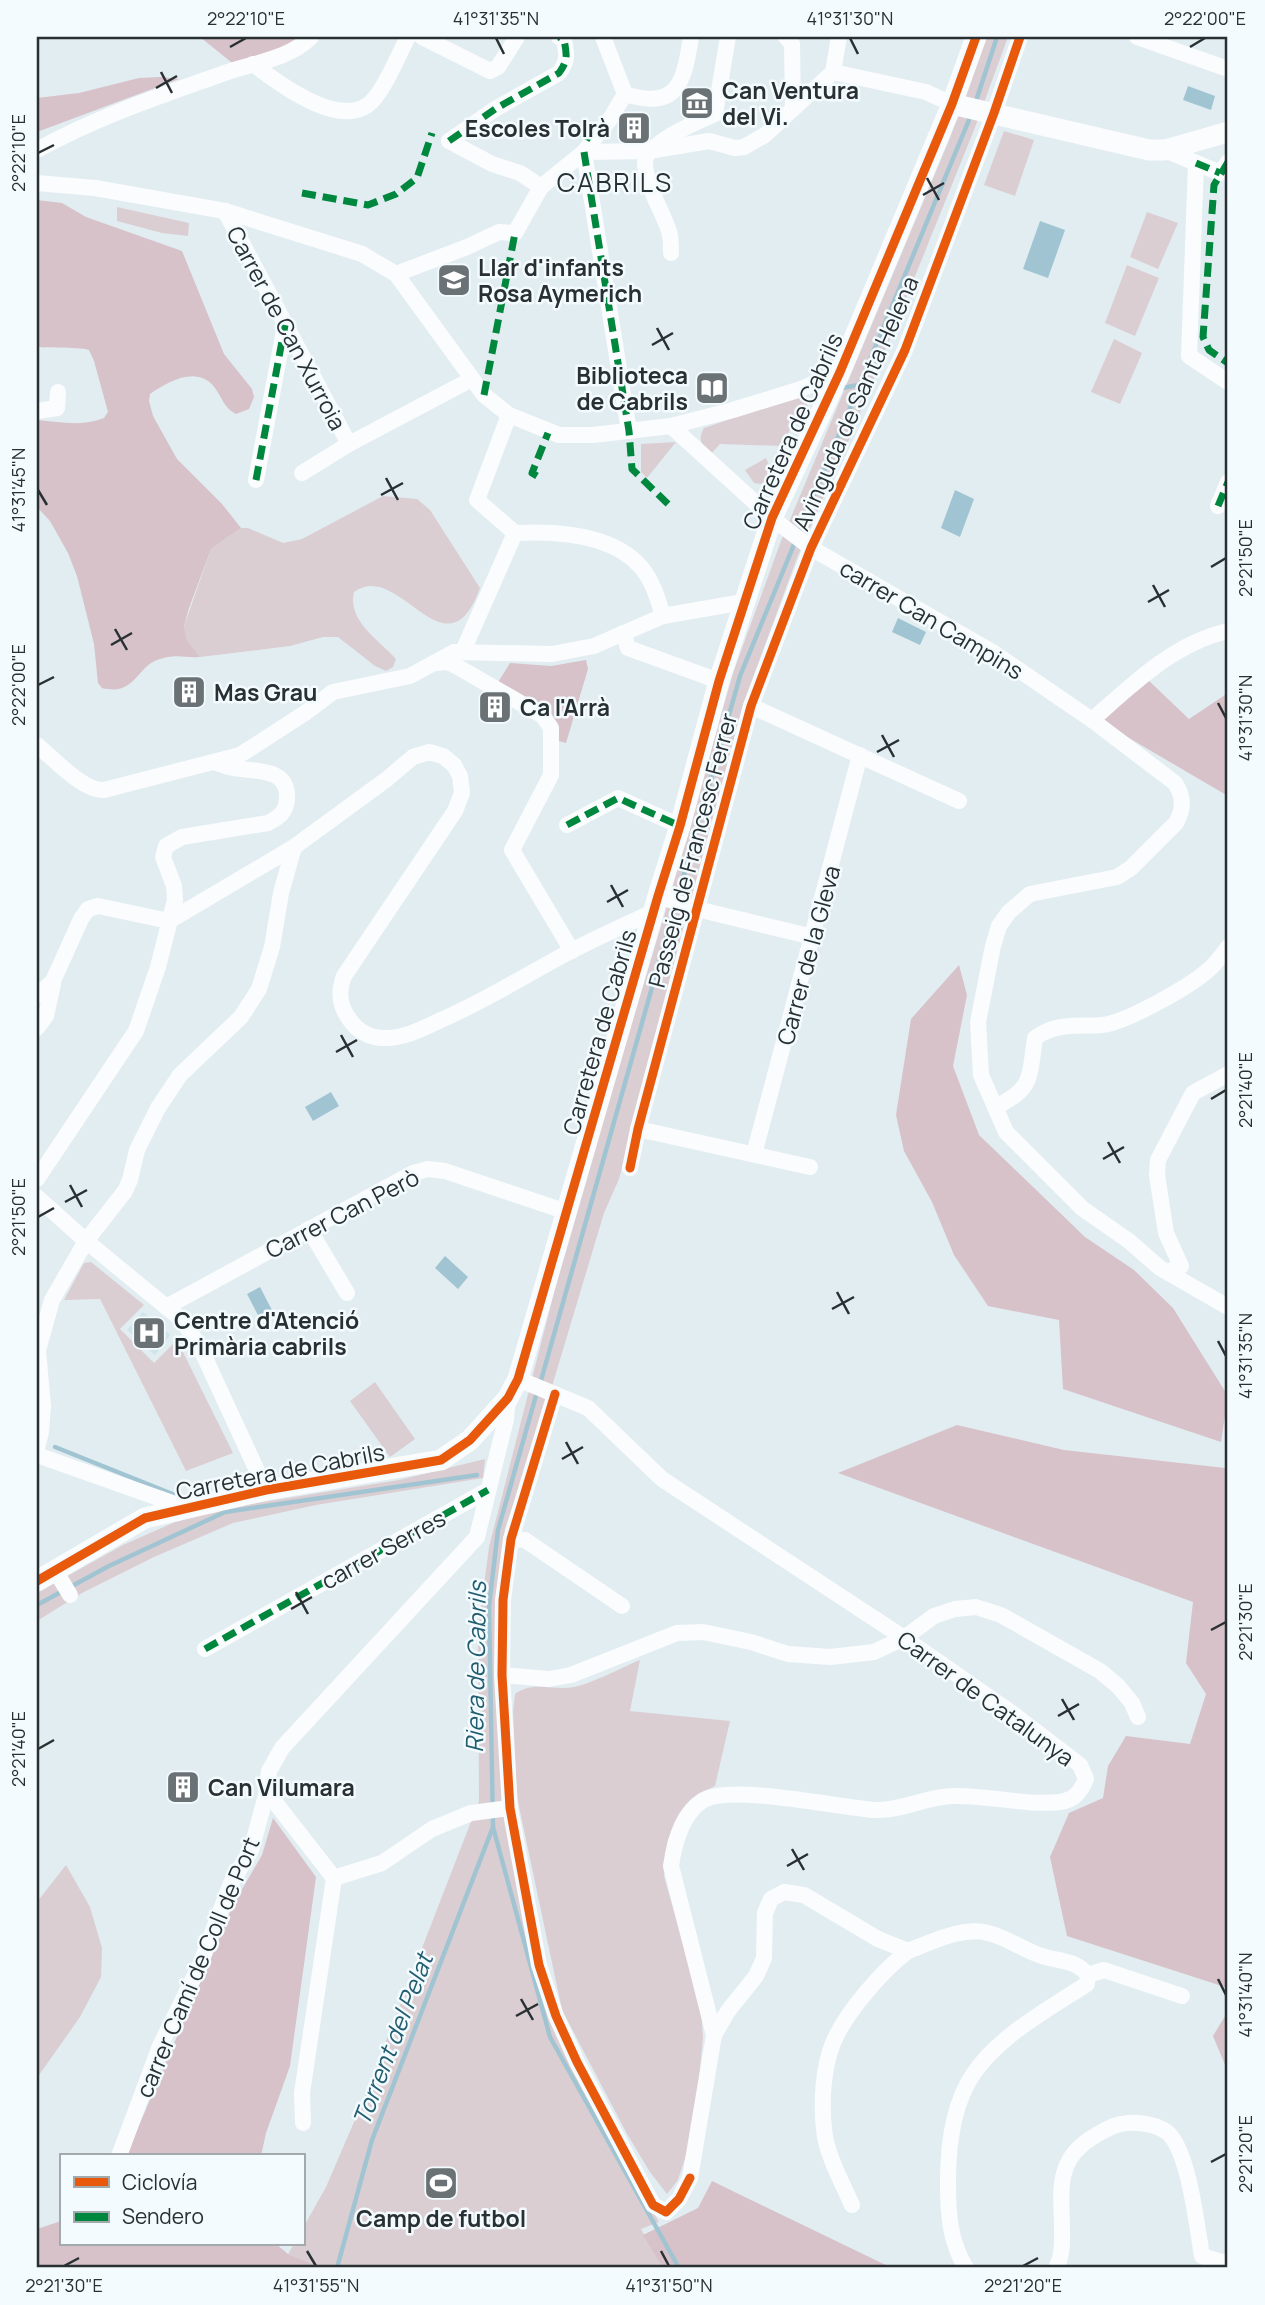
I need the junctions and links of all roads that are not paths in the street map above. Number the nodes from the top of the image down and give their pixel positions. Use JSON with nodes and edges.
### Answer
{"nodes":[{"id":1,"x":311,"y":37,"type":"edge"},
{"id":2,"x":408,"y":37,"type":"edge"},
{"id":3,"x":422,"y":37,"type":"edge"},
{"id":4,"x":517,"y":37,"type":"edge"},
{"id":5,"x":559,"y":37,"type":"edge"},
{"id":6,"x":603,"y":37,"type":"edge"},
{"id":7,"x":691,"y":37,"type":"edge"},
{"id":8,"x":728,"y":37,"type":"edge"},
{"id":9,"x":786,"y":37,"type":"edge"},
{"id":10,"x":839,"y":37,"type":"edge"},
{"id":11,"x":976,"y":37,"type":"edge"},
{"id":12,"x":1020,"y":37,"type":"edge"},
{"id":13,"x":1137,"y":37,"type":"edge"},
{"id":14,"x":253,"y":64,"type":"junction"},
{"id":15,"x":1228,"y":69,"type":"edge"},
{"id":16,"x":833,"y":72,"type":"junction"},
{"id":17,"x":625,"y":94,"type":"junction"},
{"id":18,"x":956,"y":105,"type":"junction"},
{"id":19,"x":793,"y":108,"type":"junction"},
{"id":20,"x":989,"y":112,"type":"junction"},
{"id":21,"x":1228,"y":132,"type":"edge"},
{"id":22,"x":585,"y":141,"type":"junction"},
{"id":23,"x":37,"y":150,"type":"edge"},
{"id":24,"x":1165,"y":150,"type":"junction"},
{"id":25,"x":649,"y":151,"type":"junction"},
{"id":26,"x":1228,"y":162,"type":"edge"},
{"id":27,"x":1196,"y":163,"type":"junction"},
{"id":28,"x":37,"y":183,"type":"edge"},
{"id":29,"x":541,"y":187,"type":"junction"},
{"id":30,"x":225,"y":211,"type":"junction"},
{"id":31,"x":671,"y":253,"type":"dead end"},
{"id":32,"x":396,"y":274,"type":"junction"},
{"id":33,"x":285,"y":325,"type":"junction"},
{"id":34,"x":840,"y":372,"type":"junction"},
{"id":35,"x":472,"y":379,"type":"junction"},
{"id":36,"x":1228,"y":382,"type":"edge"},
{"id":37,"x":58,"y":392,"type":"dead end"},
{"id":38,"x":37,"y":411,"type":"edge"},
{"id":39,"x":509,"y":415,"type":"junction"},
{"id":40,"x":678,"y":428,"type":"junction"},
{"id":41,"x":629,"y":431,"type":"junction"},
{"id":42,"x":349,"y":444,"type":"junction"},
{"id":43,"x":302,"y":472,"type":"dead end"},
{"id":44,"x":256,"y":480,"type":"dead end"},
{"id":45,"x":1228,"y":482,"type":"edge"},
{"id":46,"x":1218,"y":506,"type":"dead end"},
{"id":47,"x":777,"y":522,"type":"junction"},
{"id":48,"x":515,"y":533,"type":"junction"},
{"id":49,"x":807,"y":545,"type":"junction"},
{"id":50,"x":743,"y":602,"type":"junction"},
{"id":51,"x":663,"y":616,"type":"junction"},
{"id":52,"x":1228,"y":631,"type":"edge"},
{"id":53,"x":623,"y":633,"type":"junction"},
{"id":54,"x":463,"y":651,"type":"junction"},
{"id":55,"x":436,"y":663,"type":"junction"},
{"id":56,"x":719,"y":681,"type":"junction"},
{"id":57,"x":751,"y":706,"type":"junction"},
{"id":58,"x":1092,"y":720,"type":"junction"},
{"id":59,"x":37,"y":745,"type":"edge"},
{"id":60,"x":860,"y":755,"type":"junction"},
{"id":61,"x":218,"y":763,"type":"junction"},
{"id":62,"x":959,"y":802,"type":"dead end"},
{"id":63,"x":567,"y":825,"type":"dead end"},
{"id":64,"x":680,"y":826,"type":"junction"},
{"id":65,"x":294,"y":847,"type":"junction"},
{"id":66,"x":660,"y":902,"type":"junction"},
{"id":67,"x":692,"y":908,"type":"junction"},
{"id":68,"x":169,"y":921,"type":"junction"},
{"id":69,"x":813,"y":937,"type":"junction"},
{"id":70,"x":1228,"y":947,"type":"edge"},
{"id":71,"x":572,"y":951,"type":"junction"},
{"id":72,"x":53,"y":981,"type":"junction"},
{"id":73,"x":37,"y":996,"type":"edge"},
{"id":74,"x":37,"y":1028,"type":"edge"},
{"id":75,"x":1228,"y":1074,"type":"edge"},
{"id":76,"x":995,"y":1107,"type":"junction"},
{"id":77,"x":638,"y":1129,"type":"junction"},
{"id":78,"x":754,"y":1154,"type":"junction"},
{"id":79,"x":810,"y":1167,"type":"dead end"},
{"id":80,"x":630,"y":1168,"type":"dead end"},
{"id":81,"x":37,"y":1179,"type":"edge"},
{"id":82,"x":37,"y":1197,"type":"edge"},
{"id":83,"x":567,"y":1212,"type":"junction"},
{"id":84,"x":309,"y":1229,"type":"junction"},
{"id":85,"x":86,"y":1241,"type":"junction"},
{"id":86,"x":1168,"y":1272,"type":"junction"},
{"id":87,"x":347,"y":1293,"type":"dead end"},
{"id":88,"x":166,"y":1307,"type":"junction"},
{"id":89,"x":1228,"y":1307,"type":"edge"},
{"id":90,"x":518,"y":1387,"type":"junction"},
{"id":91,"x":551,"y":1393,"type":"junction"},
{"id":92,"x":37,"y":1448,"type":"edge"},
{"id":93,"x":37,"y":1455,"type":"edge"},
{"id":94,"x":266,"y":1490,"type":"junction"},
{"id":95,"x":488,"y":1490,"type":"junction"},
{"id":96,"x":184,"y":1507,"type":"junction"},
{"id":97,"x":511,"y":1539,"type":"junction"},
{"id":98,"x":56,"y":1582,"type":"edge"},
{"id":99,"x":622,"y":1606,"type":"dead end"},
{"id":100,"x":904,"y":1638,"type":"junction"},
{"id":101,"x":205,"y":1649,"type":"dead end"},
{"id":102,"x":502,"y":1675,"type":"junction"},
{"id":103,"x":1138,"y":1717,"type":"dead end"},
{"id":104,"x":267,"y":1792,"type":"junction"},
{"id":105,"x":498,"y":1810,"type":"junction"},
{"id":106,"x":334,"y":1878,"type":"junction"},
{"id":107,"x":908,"y":1951,"type":"junction"},
{"id":108,"x":1088,"y":1975,"type":"junction"},
{"id":109,"x":1182,"y":1996,"type":"dead end"},
{"id":110,"x":714,"y":2035,"type":"junction"},
{"id":111,"x":303,"y":2123,"type":"dead end"},
{"id":112,"x":120,"y":2154,"type":"edge"},
{"id":113,"x":852,"y":2205,"type":"dead end"},
{"id":114,"x":1200,"y":2262,"type":"edge"},
{"id":115,"x":1228,"y":2264,"type":"edge"},
{"id":116,"x":966,"y":2268,"type":"edge"},
{"id":117,"x":1056,"y":2268,"type":"edge"}],
"edges":[{"from":1,"to":14,"type":"street"},
{"from":2,"to":14,"type":"street"},
{"from":3,"to":4,"type":"street"},
{"from":5,"to":29,"type":"street"},
{"from":6,"to":17,"type":"street"},
{"from":7,"to":17,"type":"street"},
{"from":8,"to":25,"type":"street"},
{"from":9,"to":19,"type":"street"},
{"from":10,"to":16,"type":"street"},
{"from":11,"to":18,"type":"street","name":"Carretera de Cabrils"},
{"from":12,"to":20,"type":"street","name":"Avinguda de Santa Helena"},
{"from":13,"to":15,"type":"street"},
{"from":14,"to":23,"type":"street"},
{"from":16,"to":18,"type":"street"},
{"from":16,"to":19,"type":"street"},
{"from":17,"to":22,"type":"street"},
{"from":18,"to":20,"type":"street"},
{"from":18,"to":34,"type":"street","name":"Carretera de Cabrils"},
{"from":19,"to":25,"type":"street"},
{"from":20,"to":24,"type":"street"},
{"from":20,"to":49,"type":"street","name":"Avinguda de Santa Helena"},
{"from":21,"to":24,"type":"street"},
{"from":22,"to":25,"type":"street"},
{"from":22,"to":29,"type":"street"},
{"from":22,"to":41,"type":"street"},
{"from":24,"to":27,"type":"street"},
{"from":25,"to":31,"type":"street"},
{"from":26,"to":27,"type":"street"},
{"from":27,"to":36,"type":"street"},
{"from":28,"to":30,"type":"street"},
{"from":29,"to":32,"type":"street"},
{"from":30,"to":32,"type":"street"},
{"from":30,"to":33,"type":"street","name":"Carrer de Can Xurroia"},
{"from":32,"to":35,"type":"street"},
{"from":33,"to":42,"type":"street","name":"Carrer de Can Xurroia"},
{"from":33,"to":44,"type":"street"},
{"from":34,"to":40,"type":"street"},
{"from":34,"to":47,"type":"street","name":"Carretera de Cabrils"},
{"from":35,"to":39,"type":"street"},
{"from":35,"to":42,"type":"street"},
{"from":37,"to":38,"type":"street"},
{"from":39,"to":41,"type":"street"},
{"from":39,"to":48,"type":"street"},
{"from":40,"to":41,"type":"street"},
{"from":40,"to":47,"type":"street","name":"carrer Can Campins"},
{"from":42,"to":43,"type":"street"},
{"from":45,"to":46,"type":"street"},
{"from":47,"to":49,"type":"street","name":"carrer Can Campins"},
{"from":47,"to":50,"type":"street","name":"Carretera de Cabrils"},
{"from":48,"to":51,"type":"street"},
{"from":48,"to":54,"type":"street"},
{"from":49,"to":57,"type":"street","name":"Passeig de Francesc Ferrer"},
{"from":49,"to":58,"type":"street","name":"carrer Can Campins"},
{"from":50,"to":51,"type":"street"},
{"from":50,"to":56,"type":"street","name":"Carretera de Cabrils"},
{"from":51,"to":53,"type":"street"},
{"from":52,"to":58,"type":"street"},
{"from":53,"to":54,"type":"street"},
{"from":53,"to":56,"type":"street"},
{"from":54,"to":55,"type":"street"},
{"from":55,"to":61,"type":"street"},
{"from":55,"to":71,"type":"street"},
{"from":56,"to":64,"type":"street","name":"Carretera de Cabrils"},
{"from":57,"to":60,"type":"street"},
{"from":57,"to":67,"type":"street","name":"Passeig de Francesc Ferrer"},
{"from":58,"to":76,"type":"street","name":"carrer Can Campins"},
{"from":59,"to":61,"type":"street"},
{"from":60,"to":62,"type":"street"},
{"from":60,"to":69,"type":"street","name":"Carrer de la Gleva"},
{"from":61,"to":68,"type":"street"},
{"from":63,"to":64,"type":"street"},
{"from":64,"to":66,"type":"street","name":"Carretera de Cabrils"},
{"from":65,"to":68,"type":"street"},
{"from":65,"to":71,"type":"street"},
{"from":65,"to":85,"type":"street"},
{"from":66,"to":67,"type":"street"},
{"from":66,"to":71,"type":"street"},
{"from":66,"to":83,"type":"street","name":"Carretera de Cabrils"},
{"from":67,"to":69,"type":"street"},
{"from":67,"to":77,"type":"street","name":"Passeig de Francesc Ferrer"},
{"from":68,"to":72,"type":"street"},
{"from":68,"to":81,"type":"street"},
{"from":69,"to":78,"type":"street","name":"Carrer de la Gleva"},
{"from":70,"to":76,"type":"street"},
{"from":72,"to":73,"type":"street"},
{"from":72,"to":74,"type":"street"},
{"from":75,"to":86,"type":"street"},
{"from":76,"to":86,"type":"street","name":"carrer Can Campins"},
{"from":77,"to":78,"type":"street"},
{"from":77,"to":80,"type":"street","name":"Passeig de Francesc Ferrer"},
{"from":78,"to":79,"type":"street"},
{"from":82,"to":85,"type":"street"},
{"from":83,"to":84,"type":"street","name":"Carrer Can Però"},
{"from":83,"to":90,"type":"street","name":"Carretera de Cabrils"},
{"from":84,"to":87,"type":"street"},
{"from":84,"to":88,"type":"street","name":"Carrer Can Però"},
{"from":85,"to":88,"type":"street"},
{"from":85,"to":92,"type":"street"},
{"from":86,"to":89,"type":"street","name":"carrer Can Campins"},
{"from":88,"to":94,"type":"street"},
{"from":90,"to":91,"type":"street","name":"Carrer de Catalunya"},
{"from":90,"to":94,"type":"street","name":"Carretera de Cabrils"},
{"from":90,"to":95,"type":"street","name":"carrer Camí de Coll de Port"},
{"from":91,"to":97,"type":"street"},
{"from":91,"to":100,"type":"street","name":"Carrer de Catalunya"},
{"from":93,"to":96,"type":"street"},
{"from":94,"to":96,"type":"street","name":"Carretera de Cabrils"},
{"from":95,"to":101,"type":"street","name":"carrer Serres"},
{"from":95,"to":104,"type":"street","name":"carrer Camí de Coll de Port"},
{"from":96,"to":98,"type":"street","name":"Carretera de Cabrils"},
{"from":97,"to":99,"type":"street"},
{"from":97,"to":102,"type":"street"},
{"from":100,"to":102,"type":"street"},
{"from":100,"to":103,"type":"street"},
{"from":100,"to":110,"type":"street","name":"Carrer de Catalunya"},
{"from":102,"to":105,"type":"street"},
{"from":104,"to":106,"type":"street"},
{"from":104,"to":112,"type":"street","name":"carrer Camí de Coll de Port"},
{"from":105,"to":106,"type":"street"},
{"from":105,"to":110,"type":"street"},
{"from":106,"to":111,"type":"street"},
{"from":107,"to":108,"type":"street"},
{"from":107,"to":110,"type":"street"},
{"from":107,"to":113,"type":"street"},
{"from":108,"to":109,"type":"street"},
{"from":108,"to":116,"type":"street"},
{"from":114,"to":115,"type":"street"},
{"from":114,"to":117,"type":"street"}]}
